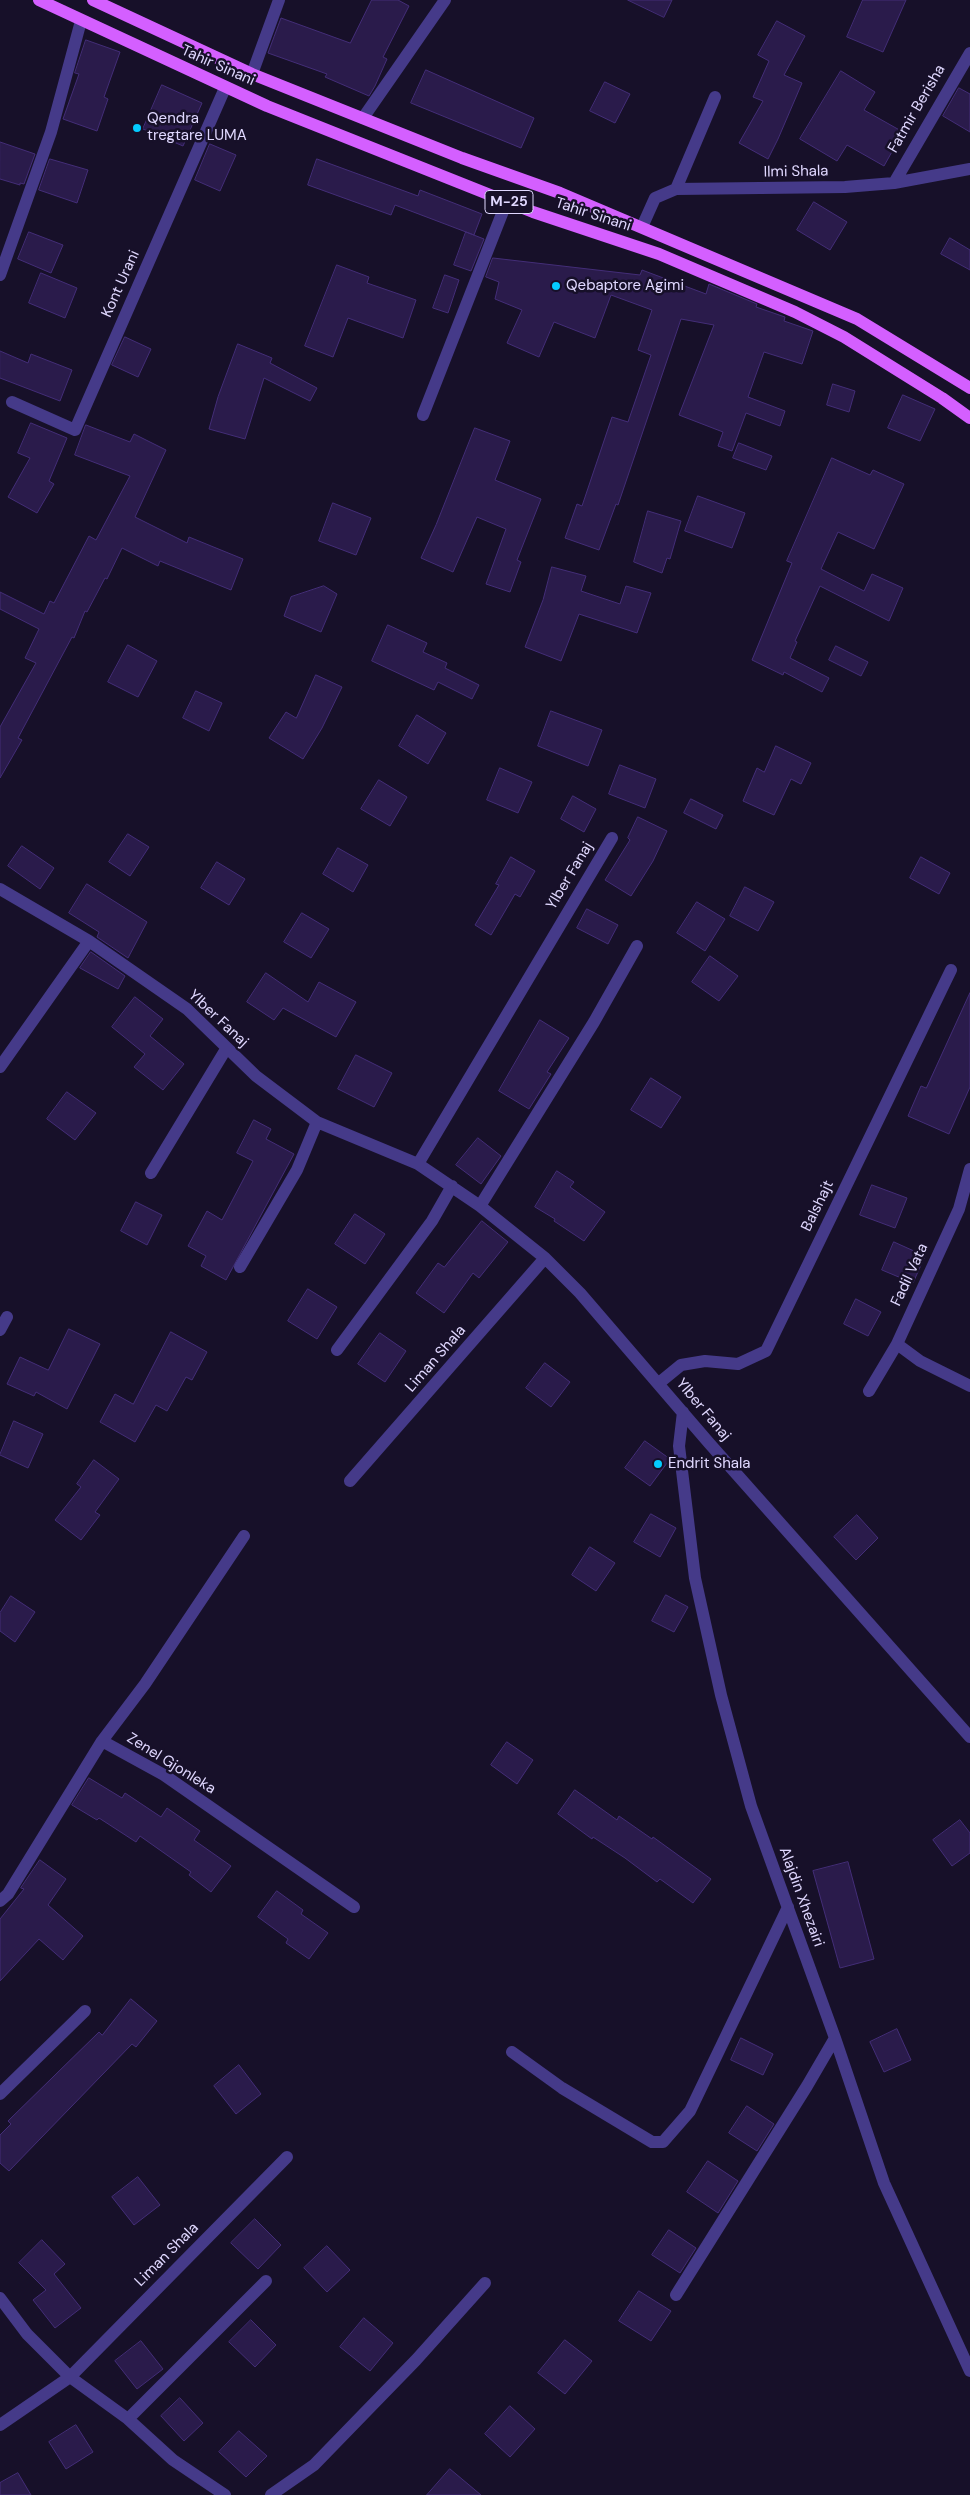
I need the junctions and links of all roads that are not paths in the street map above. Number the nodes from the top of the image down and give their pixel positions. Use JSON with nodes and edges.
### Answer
{"nodes":[{"id":1,"x":39,"y":0,"type":"edge"},
{"id":2,"x":93,"y":0,"type":"edge"},
{"id":3,"x":279,"y":0,"type":"edge"},
{"id":4,"x":445,"y":0,"type":"edge"},
{"id":5,"x":81,"y":21,"type":"junction"},
{"id":6,"x":970,"y":53,"type":"edge"},
{"id":7,"x":252,"y":74,"type":"junction"},
{"id":8,"x":225,"y":88,"type":"junction"},
{"id":9,"x":715,"y":97,"type":"dead end"},
{"id":10,"x":363,"y":118,"type":"junction"},
{"id":11,"x":970,"y":169,"type":"edge"},
{"id":12,"x":894,"y":183,"type":"junction"},
{"id":13,"x":676,"y":189,"type":"junction"},
{"id":14,"x":508,"y":201,"type":"junction"},
{"id":15,"x":642,"y":227,"type":"junction"},
{"id":16,"x":0,"y":275,"type":"edge"},
{"id":17,"x":970,"y":388,"type":"edge"},
{"id":18,"x":12,"y":402,"type":"dead end"},
{"id":19,"x":423,"y":415,"type":"dead end"},
{"id":20,"x":970,"y":418,"type":"edge"},
{"id":21,"x":612,"y":838,"type":"dead end"},
{"id":22,"x":0,"y":889,"type":"edge"},
{"id":23,"x":89,"y":941,"type":"junction"},
{"id":24,"x":637,"y":946,"type":"dead end"},
{"id":25,"x":951,"y":970,"type":"dead end"},
{"id":26,"x":226,"y":1049,"type":"junction"},
{"id":27,"x":0,"y":1067,"type":"edge"},
{"id":28,"x":316,"y":1122,"type":"junction"},
{"id":29,"x":418,"y":1164,"type":"junction"},
{"id":30,"x":970,"y":1169,"type":"edge"},
{"id":31,"x":151,"y":1174,"type":"dead end"},
{"id":32,"x":452,"y":1186,"type":"junction"},
{"id":33,"x":480,"y":1206,"type":"junction"},
{"id":34,"x":965,"y":1212,"type":"edge"},
{"id":35,"x":545,"y":1258,"type":"junction"},
{"id":36,"x":240,"y":1267,"type":"dead end"},
{"id":37,"x":7,"y":1317,"type":"dead end"},
{"id":38,"x":0,"y":1330,"type":"edge"},
{"id":39,"x":897,"y":1344,"type":"junction"},
{"id":40,"x":338,"y":1350,"type":"dead end"},
{"id":41,"x":659,"y":1383,"type":"junction"},
{"id":42,"x":970,"y":1386,"type":"edge"},
{"id":43,"x":869,"y":1392,"type":"dead end"},
{"id":44,"x":683,"y":1412,"type":"junction"},
{"id":45,"x":350,"y":1481,"type":"dead end"},
{"id":46,"x":244,"y":1536,"type":"dead end"},
{"id":47,"x":970,"y":1737,"type":"edge"},
{"id":48,"x":102,"y":1741,"type":"junction"},
{"id":49,"x":0,"y":1901,"type":"edge"},
{"id":50,"x":354,"y":1906,"type":"dead end"},
{"id":51,"x":788,"y":1907,"type":"junction"},
{"id":52,"x":85,"y":2011,"type":"dead end"},
{"id":53,"x":835,"y":2038,"type":"junction"},
{"id":54,"x":512,"y":2052,"type":"dead end"},
{"id":55,"x":0,"y":2094,"type":"edge"},
{"id":56,"x":288,"y":2157,"type":"dead end"},
{"id":57,"x":266,"y":2281,"type":"dead end"},
{"id":58,"x":485,"y":2282,"type":"dead end"},
{"id":59,"x":676,"y":2295,"type":"dead end"},
{"id":60,"x":0,"y":2298,"type":"edge"},
{"id":61,"x":970,"y":2372,"type":"edge"},
{"id":62,"x":70,"y":2377,"type":"junction"},
{"id":63,"x":128,"y":2419,"type":"junction"},
{"id":64,"x":0,"y":2425,"type":"edge"},
{"id":65,"x":225,"y":2495,"type":"edge"},
{"id":66,"x":271,"y":2495,"type":"edge"}],
"edges":[{"from":1,"to":5,"type":"main road","name":"Tahir Sinani","number":"M-25"},
{"from":2,"to":7,"type":"main road","name":"Tahir Sinani","number":"M-25"},
{"from":3,"to":7,"type":"street"},
{"from":4,"to":10,"type":"street"},
{"from":5,"to":8,"type":"main road","name":"Tahir Sinani","number":"M-25"},
{"from":5,"to":16,"type":"street"},
{"from":6,"to":12,"type":"street","name":"Fatmir Berisha"},
{"from":7,"to":10,"type":"main road","name":"Tahir Sinani","number":"M-25"},
{"from":8,"to":14,"type":"main road","name":"Tahir Sinani","number":"M-25"},
{"from":8,"to":18,"type":"street","name":"Kont Urani"},
{"from":9,"to":13,"type":"street"},
{"from":10,"to":15,"type":"main road","name":"Tahir Sinani","number":"M-25"},
{"from":11,"to":12,"type":"street","name":"Ilmi Shala"},
{"from":12,"to":13,"type":"street","name":"Ilmi Shala"},
{"from":13,"to":15,"type":"street","name":"Ilmi Shala"},
{"from":14,"to":19,"type":"street"},
{"from":14,"to":20,"type":"main road","name":"Tahir Sinani","number":"M-25"},
{"from":15,"to":17,"type":"main road","name":"Tahir Sinani","number":"M-25"},
{"from":21,"to":29,"type":"street","name":"Ylber Fanaj"},
{"from":22,"to":23,"type":"street","name":"Ylber Fanaj"},
{"from":23,"to":26,"type":"street","name":"Ylber Fanaj"},
{"from":23,"to":27,"type":"street"},
{"from":24,"to":33,"type":"street"},
{"from":25,"to":41,"type":"street","name":"Balshajt"},
{"from":26,"to":28,"type":"street","name":"Ylber Fanaj"},
{"from":26,"to":31,"type":"street"},
{"from":28,"to":29,"type":"street","name":"Ylber Fanaj"},
{"from":28,"to":36,"type":"street"},
{"from":29,"to":32,"type":"street","name":"Ylber Fanaj"},
{"from":30,"to":34,"type":"street","name":"Fadil Vata"},
{"from":32,"to":33,"type":"street","name":"Ylber Fanaj"},
{"from":32,"to":40,"type":"street"},
{"from":33,"to":35,"type":"street","name":"Ylber Fanaj"},
{"from":34,"to":39,"type":"street","name":"Fadil Vata"},
{"from":35,"to":41,"type":"street","name":"Ylber Fanaj"},
{"from":35,"to":45,"type":"street","name":"Liman Shala"},
{"from":37,"to":38,"type":"street"},
{"from":39,"to":42,"type":"street"},
{"from":39,"to":43,"type":"street","name":"Fadil Vata"},
{"from":41,"to":44,"type":"street","name":"Ylber Fanaj"},
{"from":44,"to":47,"type":"street","name":"Ylber Fanaj"},
{"from":44,"to":51,"type":"street","name":"Alajdin Xhezairi"},
{"from":46,"to":48,"type":"street"},
{"from":48,"to":49,"type":"street","name":"Zenel Gjonleka"},
{"from":48,"to":50,"type":"street","name":"Zenel Gjonleka"},
{"from":51,"to":53,"type":"street","name":"Alajdin Xhezairi"},
{"from":51,"to":54,"type":"street"},
{"from":52,"to":55,"type":"street"},
{"from":53,"to":59,"type":"street"},
{"from":53,"to":61,"type":"street","name":"Alajdin Xhezairi"},
{"from":56,"to":62,"type":"street","name":"Liman Shala"},
{"from":57,"to":63,"type":"street"},
{"from":58,"to":66,"type":"street"},
{"from":60,"to":62,"type":"street"},
{"from":62,"to":63,"type":"street"},
{"from":62,"to":64,"type":"street","name":"Liman Shala"},
{"from":63,"to":65,"type":"street"}]}
